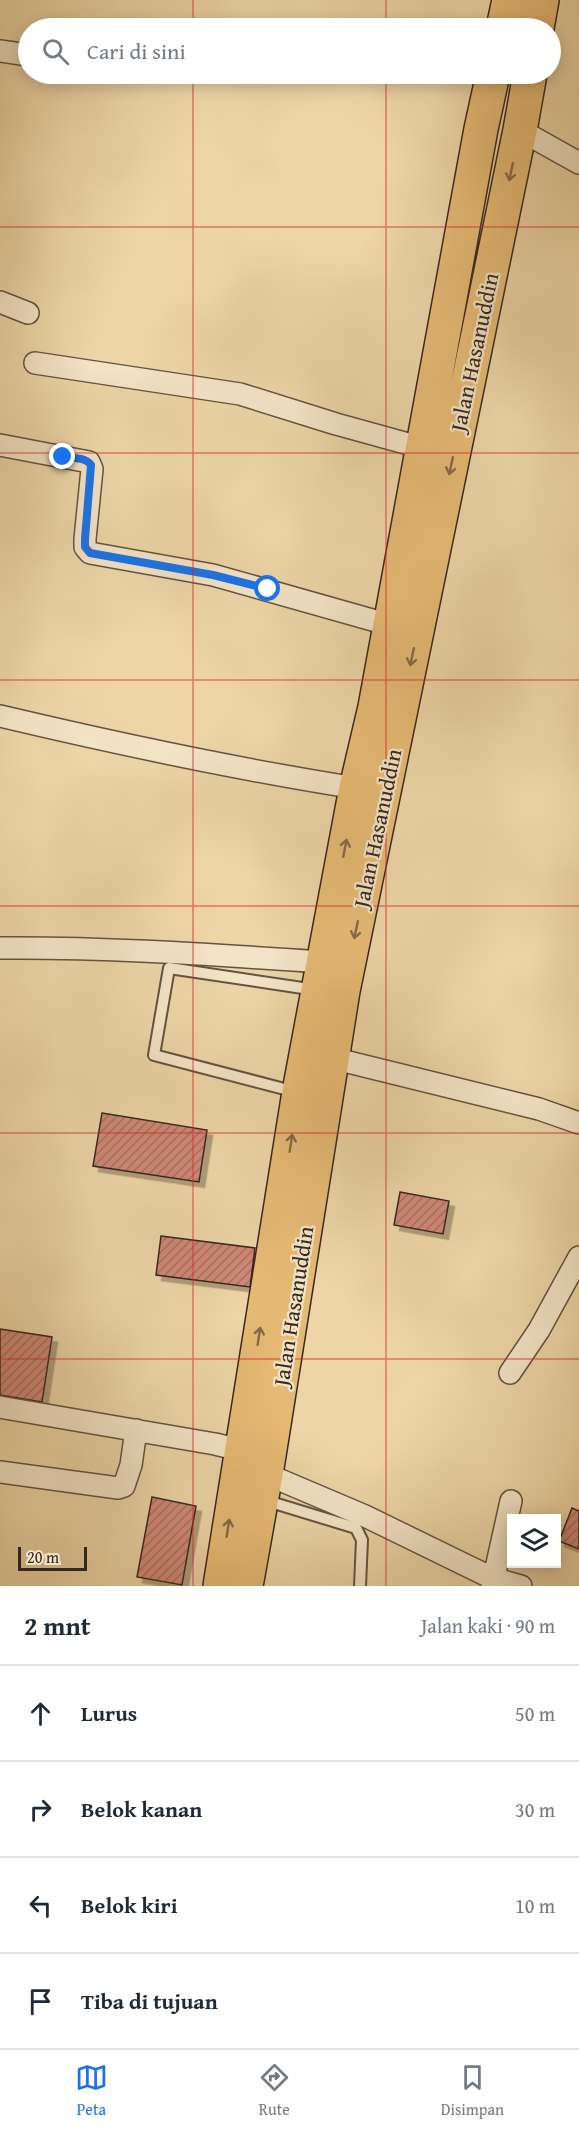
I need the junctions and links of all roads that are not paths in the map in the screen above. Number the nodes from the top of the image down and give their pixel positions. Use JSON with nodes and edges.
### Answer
{"nodes":[{"id":1,"x":509,"y":0,"type":"edge"},
{"id":2,"x":542,"y":0,"type":"edge"},
{"id":3,"x":504,"y":18,"type":"edge"},
{"id":4,"x":539,"y":18,"type":"edge"},
{"id":5,"x":0,"y":51,"type":"edge"},
{"id":6,"x":18,"y":54,"type":"edge"},
{"id":7,"x":491,"y":84,"type":"edge"},
{"id":8,"x":528,"y":84,"type":"edge"},
{"id":9,"x":520,"y":130,"type":"junction"},
{"id":10,"x":579,"y":163,"type":"edge"},
{"id":11,"x":0,"y":302,"type":"edge"},
{"id":12,"x":28,"y":313,"type":"dead end"},
{"id":13,"x":35,"y":363,"type":"dead end"},
{"id":14,"x":0,"y":445,"type":"edge"},
{"id":15,"x":423,"y":448,"type":"junction"},
{"id":16,"x":390,"y":625,"type":"junction"},
{"id":17,"x":0,"y":716,"type":"edge"},
{"id":18,"x":356,"y":788,"type":"junction"},
{"id":19,"x":0,"y":948,"type":"edge"},
{"id":20,"x":328,"y":981,"type":"junction"},
{"id":21,"x":332,"y":1058,"type":"junction"},
{"id":22,"x":313,"y":1095,"type":"junction"},
{"id":23,"x":579,"y":1123,"type":"edge"},
{"id":24,"x":579,"y":1257,"type":"edge"},
{"id":25,"x":510,"y":1373,"type":"dead end"},
{"id":26,"x":0,"y":1407,"type":"edge"},
{"id":27,"x":136,"y":1430,"type":"junction"},
{"id":28,"x":240,"y":1450,"type":"junction"},
{"id":29,"x":0,"y":1472,"type":"edge"},
{"id":30,"x":264,"y":1486,"type":"junction"},
{"id":31,"x":511,"y":1501,"type":"dead end"},
{"id":32,"x":492,"y":1582,"type":"edge"},
{"id":33,"x":220,"y":1586,"type":"edge"},
{"id":34,"x":246,"y":1586,"type":"edge"},
{"id":35,"x":360,"y":1586,"type":"edge"},
{"id":36,"x":521,"y":1586,"type":"edge"}],
"edges":[{"from":1,"to":3,"type":"highway"},
{"from":2,"to":4,"type":"highway"},
{"from":5,"to":6,"type":"street"},
{"from":7,"to":15,"type":"highway","name":"Jalan Hasanuddin"},
{"from":8,"to":9,"type":"highway","name":"Jalan Hasanuddin"},
{"from":9,"to":10,"type":"street"},
{"from":9,"to":20,"type":"highway","name":"Jalan Hasanuddin","one_way":true},
{"from":11,"to":12,"type":"street"},
{"from":13,"to":15,"type":"street"},
{"from":14,"to":16,"type":"street"},
{"from":15,"to":16,"type":"highway","name":"Jalan Hasanuddin"},
{"from":16,"to":18,"type":"highway","name":"Jalan Hasanuddin"},
{"from":17,"to":18,"type":"street"},
{"from":20,"to":18,"type":"highway","name":"Jalan Hasanuddin","one_way":true},
{"from":19,"to":20,"type":"street"},
{"from":20,"to":21,"type":"highway","name":"Jalan Hasanuddin"},
{"from":20,"to":22,"type":"highway","name":"Jalan Hasanuddin"},
{"from":20,"to":22,"type":"lane"},
{"from":21,"to":22,"type":"highway","name":"Jalan Hasanuddin"},
{"from":21,"to":23,"type":"street"},
{"from":28,"to":22,"type":"highway","name":"Jalan Hasanuddin","one_way":true},
{"from":22,"to":30,"type":"highway","name":"Jalan Hasanuddin"},
{"from":24,"to":25,"type":"street"},
{"from":26,"to":27,"type":"street"},
{"from":27,"to":28,"type":"street"},
{"from":27,"to":29,"type":"street"},
{"from":33,"to":28,"type":"highway","name":"Jalan Hasanuddin","one_way":true},
{"from":30,"to":32,"type":"street"},
{"from":30,"to":34,"type":"highway","name":"Jalan Hasanuddin"},
{"from":30,"to":35,"type":"lane"},
{"from":31,"to":32,"type":"street"},
{"from":32,"to":36,"type":"street"}]}
